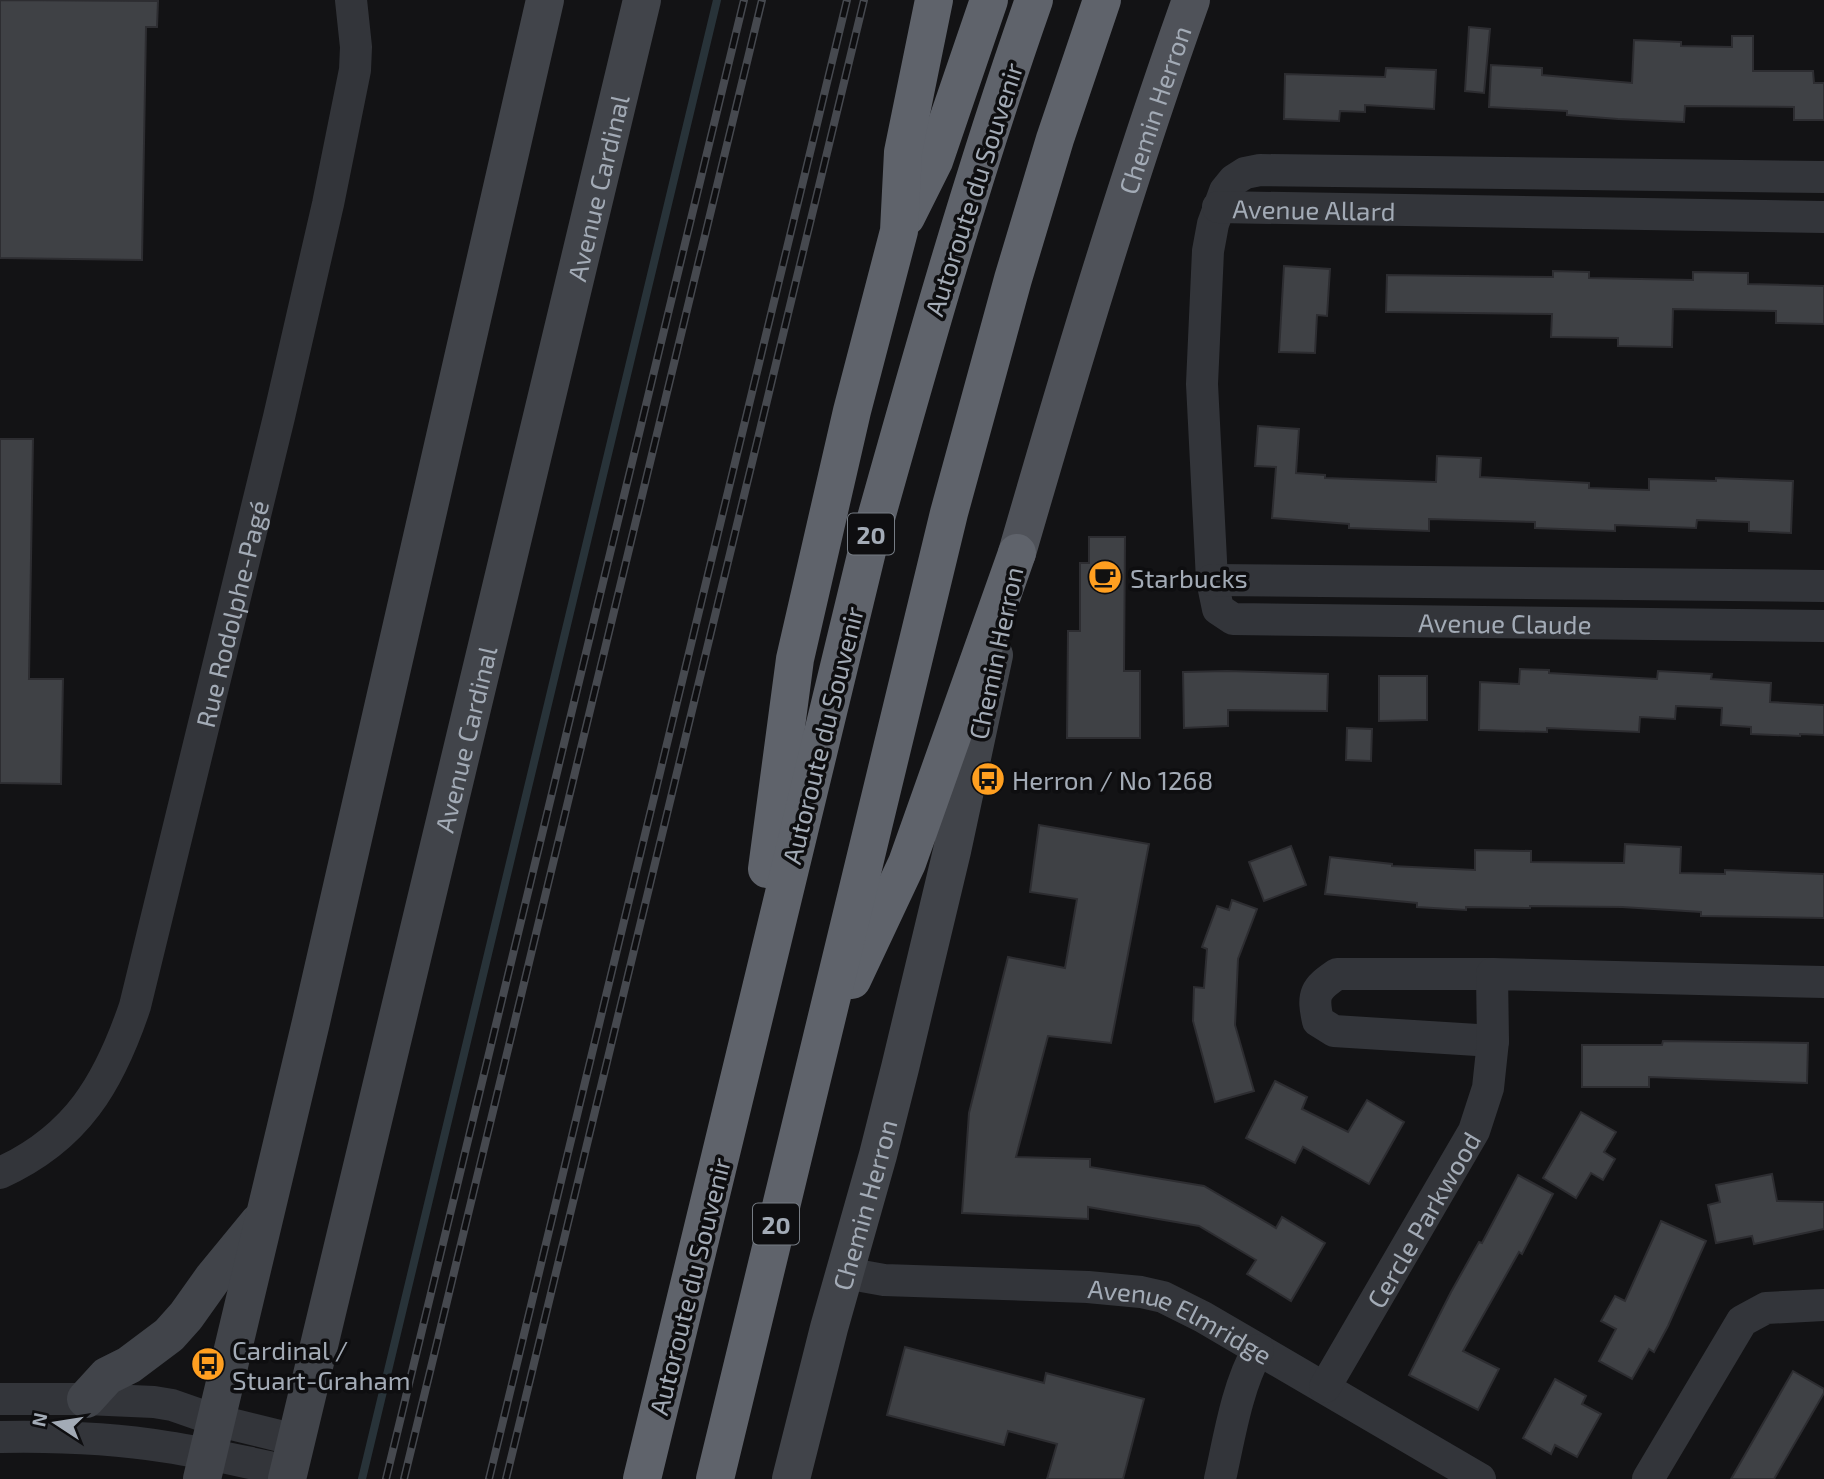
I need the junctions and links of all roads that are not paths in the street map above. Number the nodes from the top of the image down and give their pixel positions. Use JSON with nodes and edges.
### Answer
{"nodes":[{"id":1,"x":351,"y":0,"type":"edge"},
{"id":2,"x":545,"y":0,"type":"edge"},
{"id":3,"x":642,"y":0,"type":"edge"},
{"id":4,"x":934,"y":0,"type":"edge"},
{"id":5,"x":989,"y":0,"type":"edge"},
{"id":6,"x":1034,"y":0,"type":"edge"},
{"id":7,"x":1102,"y":0,"type":"edge"},
{"id":8,"x":1191,"y":0,"type":"edge"},
{"id":9,"x":1809,"y":177,"type":"edge"},
{"id":10,"x":1218,"y":207,"type":"junction"},
{"id":11,"x":1793,"y":216,"type":"junction"},
{"id":12,"x":1824,"y":217,"type":"edge"},
{"id":13,"x":899,"y":232,"type":"junction"},
{"id":14,"x":1017,"y":553,"type":"junction"},
{"id":15,"x":1212,"y":580,"type":"junction"},
{"id":16,"x":1824,"y":586,"type":"edge"},
{"id":17,"x":1824,"y":626,"type":"edge"},
{"id":18,"x":1492,"y":974,"type":"junction"},
{"id":19,"x":1824,"y":982,"type":"edge"},
{"id":20,"x":1493,"y":1041,"type":"junction"},
{"id":21,"x":818,"y":1051,"type":"junction"},
{"id":22,"x":740,"y":1077,"type":"junction"},
{"id":23,"x":0,"y":1173,"type":"edge"},
{"id":24,"x":265,"y":1215,"type":"junction"},
{"id":25,"x":845,"y":1273,"type":"junction"},
{"id":26,"x":1824,"y":1305,"type":"edge"},
{"id":27,"x":1258,"y":1350,"type":"junction"},
{"id":28,"x":1325,"y":1387,"type":"junction"},
{"id":29,"x":0,"y":1399,"type":"edge"},
{"id":30,"x":86,"y":1399,"type":"junction"},
{"id":31,"x":0,"y":1437,"type":"edge"},
{"id":32,"x":208,"y":1451,"type":"edge"},
{"id":33,"x":291,"y":1463,"type":"edge"},
{"id":34,"x":642,"y":1479,"type":"edge"},
{"id":35,"x":715,"y":1479,"type":"edge"},
{"id":36,"x":791,"y":1479,"type":"edge"},
{"id":37,"x":1220,"y":1479,"type":"edge"},
{"id":38,"x":1480,"y":1479,"type":"edge"},
{"id":39,"x":1648,"y":1479,"type":"edge"}],
"edges":[{"from":1,"to":23,"type":"street","name":"Rue Rodolphe-Pagé"},
{"from":2,"to":24,"type":"main road"},
{"from":3,"to":33,"type":"main road","name":"Avenue Cardinal"},
{"from":4,"to":13,"type":"highway"},
{"from":5,"to":13,"type":"highway"},
{"from":6,"to":22,"type":"highway","name":"Autoroute du Souvenir","number":"20"},
{"from":7,"to":21,"type":"highway","number":"20"},
{"from":8,"to":14,"type":"main road","name":"Chemin Herron"},
{"from":9,"to":10,"type":"street","name":"Avenue Allard"},
{"from":9,"to":11,"type":"street"},
{"from":10,"to":11,"type":"street","name":"Avenue Allard"},
{"from":10,"to":15,"type":"street","name":"Avenue Claude"},
{"from":11,"to":12,"type":"street","name":"Avenue Allard"},
{"from":13,"to":22,"type":"highway"},
{"from":14,"to":21,"type":"highway"},
{"from":14,"to":25,"type":"main road","name":"Chemin Herron"},
{"from":15,"to":16,"type":"street","name":"Avenue Claude"},
{"from":15,"to":17,"type":"street","name":"Avenue Claude"},
{"from":18,"to":19,"type":"street"},
{"from":18,"to":20,"type":"street","name":"Cercle Parkwood"},
{"from":18,"to":20,"type":"street"},
{"from":20,"to":28,"type":"street","name":"Cercle Parkwood"},
{"from":21,"to":35,"type":"highway","number":"20"},
{"from":22,"to":34,"type":"highway","name":"Autoroute du Souvenir","number":"20"},
{"from":24,"to":30,"type":"main road"},
{"from":24,"to":32,"type":"main road"},
{"from":25,"to":27,"type":"street","name":"Avenue Elmridge"},
{"from":25,"to":36,"type":"main road","name":"Chemin Herron"},
{"from":26,"to":39,"type":"street"},
{"from":27,"to":28,"type":"street","name":"Avenue Elmridge"},
{"from":27,"to":37,"type":"street"},
{"from":28,"to":38,"type":"street","name":"Avenue Elmridge"},
{"from":29,"to":30,"type":"street"},
{"from":30,"to":32,"type":"street"},
{"from":31,"to":32,"type":"street"},
{"from":32,"to":33,"type":"street"}]}
